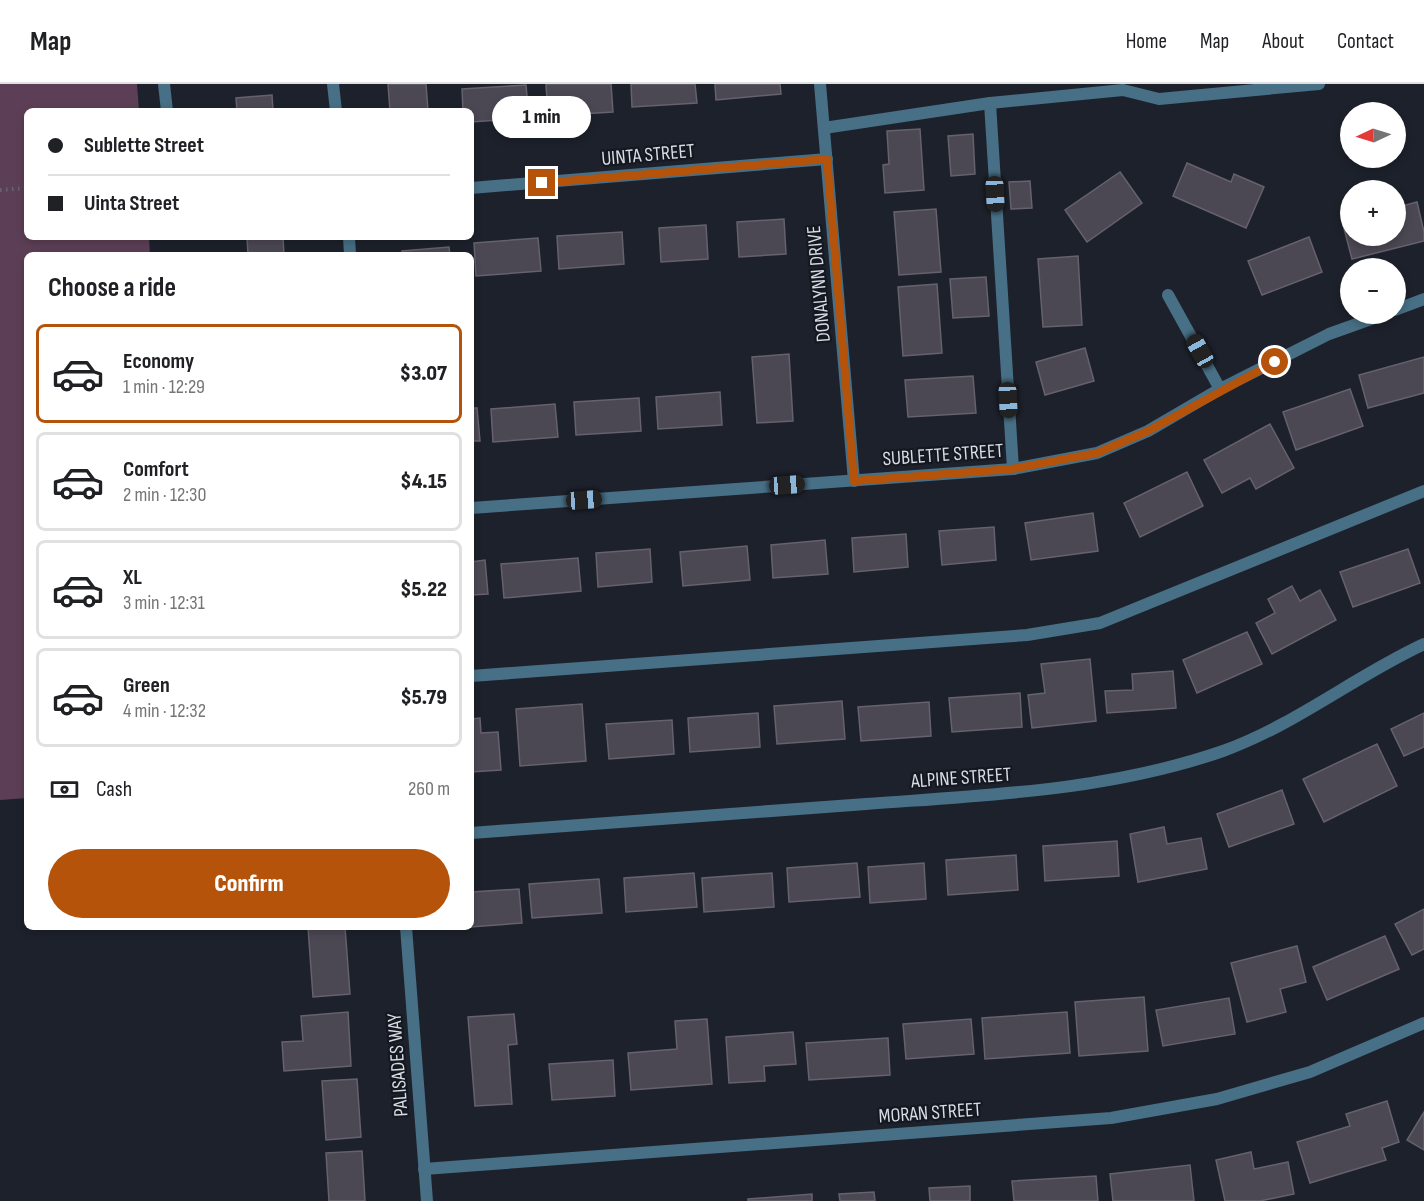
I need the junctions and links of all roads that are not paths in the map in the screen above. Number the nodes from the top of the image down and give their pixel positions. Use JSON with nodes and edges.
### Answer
{"nodes":[{"id":1,"x":164,"y":84,"type":"edge"},
{"id":2,"x":333,"y":84,"type":"edge"},
{"id":3,"x":820,"y":84,"type":"edge"},
{"id":4,"x":1319,"y":84,"type":"edge"},
{"id":5,"x":990,"y":103,"type":"junction"},
{"id":6,"x":167,"y":108,"type":"edge"},
{"id":7,"x":336,"y":108,"type":"edge"},
{"id":8,"x":824,"y":128,"type":"junction"},
{"id":9,"x":827,"y":159,"type":"junction"},
{"id":10,"x":474,"y":188,"type":"edge"},
{"id":11,"x":1168,"y":295,"type":"dead end"},
{"id":12,"x":1424,"y":299,"type":"edge"},
{"id":13,"x":1406,"y":306,"type":"edge"},
{"id":14,"x":1357,"y":324,"type":"edge"},
{"id":15,"x":1220,"y":390,"type":"junction"},
{"id":16,"x":1012,"y":469,"type":"junction"},
{"id":17,"x":854,"y":481,"type":"junction"},
{"id":18,"x":1424,"y":491,"type":"edge"},
{"id":19,"x":474,"y":508,"type":"edge"},
{"id":20,"x":1424,"y":644,"type":"edge"},
{"id":21,"x":474,"y":676,"type":"edge"},
{"id":22,"x":474,"y":832,"type":"edge"},
{"id":23,"x":406,"y":930,"type":"edge"},
{"id":24,"x":1424,"y":1023,"type":"edge"},
{"id":25,"x":424,"y":1169,"type":"junction"},
{"id":26,"x":427,"y":1201,"type":"edge"}],
"edges":[{"from":1,"to":6,"type":"street"},
{"from":2,"to":7,"type":"street"},
{"from":3,"to":8,"type":"street","name":"DONALYNN DRIVE"},
{"from":4,"to":5,"type":"street"},
{"from":5,"to":8,"type":"street"},
{"from":5,"to":16,"type":"street"},
{"from":8,"to":9,"type":"street","name":"DONALYNN DRIVE"},
{"from":9,"to":10,"type":"street","name":"UINTA STREET"},
{"from":9,"to":17,"type":"street","name":"DONALYNN DRIVE"},
{"from":11,"to":15,"type":"street"},
{"from":12,"to":13,"type":"street"},
{"from":14,"to":15,"type":"street","name":"SUBLETTE STREET"},
{"from":15,"to":16,"type":"street","name":"SUBLETTE STREET"},
{"from":16,"to":17,"type":"street","name":"SUBLETTE STREET"},
{"from":17,"to":19,"type":"street","name":"SUBLETTE STREET"},
{"from":18,"to":21,"type":"street"},
{"from":20,"to":22,"type":"street","name":"ALPINE STREET"},
{"from":23,"to":25,"type":"street","name":"PALISADES WAY"},
{"from":24,"to":25,"type":"street","name":"MORAN STREET"},
{"from":25,"to":26,"type":"street","name":"PALISADES WAY"}]}
